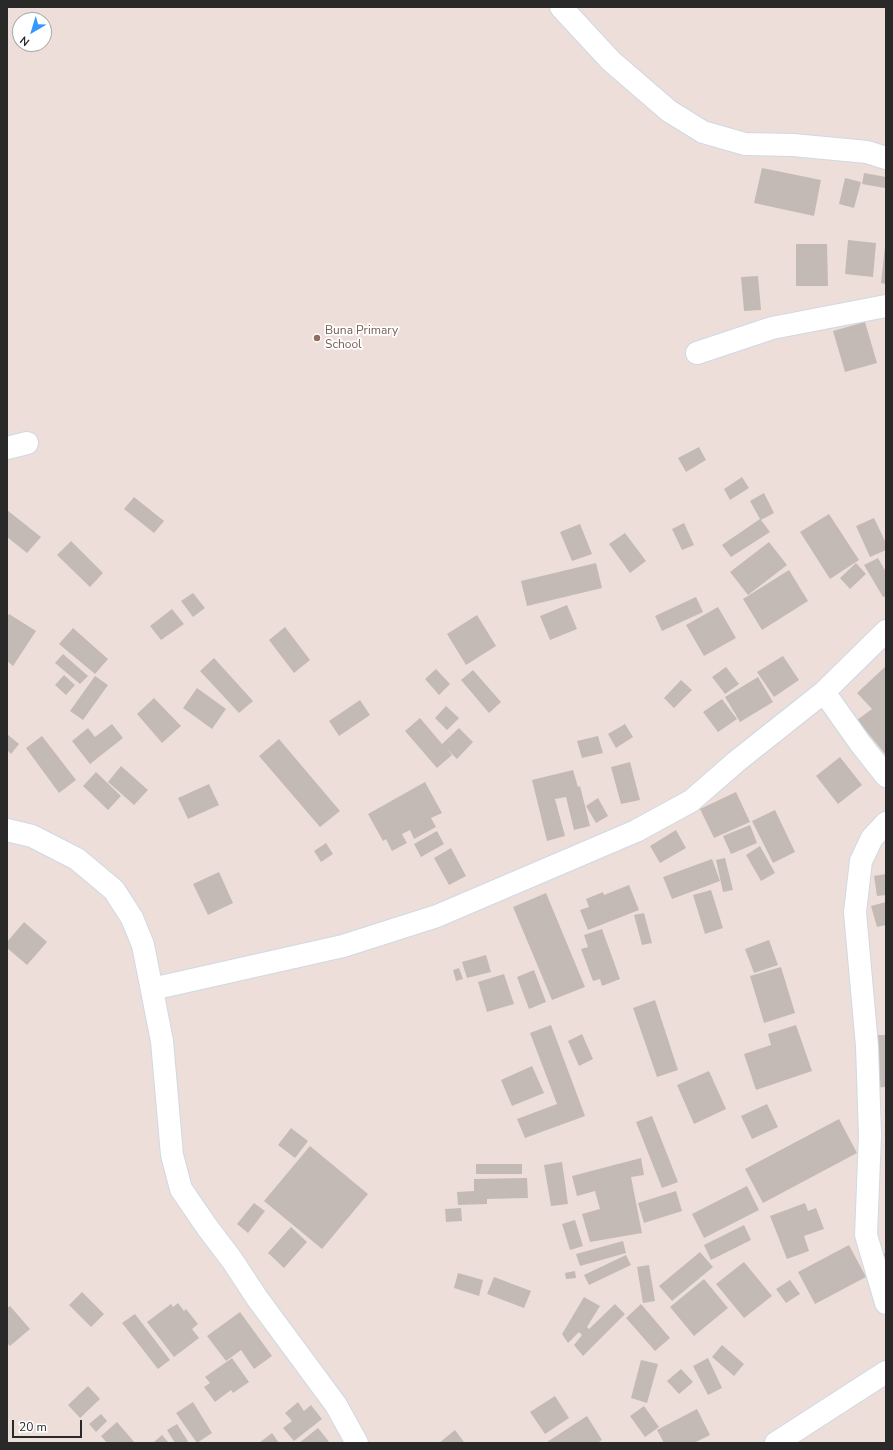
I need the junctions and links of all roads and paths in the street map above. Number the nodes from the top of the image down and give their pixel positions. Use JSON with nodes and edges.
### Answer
{"nodes":[{"id":1,"x":561,"y":7,"type":"edge"},
{"id":2,"x":886,"y":158,"type":"edge"},
{"id":3,"x":886,"y":306,"type":"edge"},
{"id":4,"x":697,"y":353,"type":"dead end"},
{"id":5,"x":886,"y":631,"type":"edge"},
{"id":6,"x":824,"y":692,"type":"junction"},
{"id":7,"x":886,"y":776,"type":"edge"},
{"id":8,"x":886,"y":823,"type":"edge"},
{"id":9,"x":7,"y":830,"type":"edge"},
{"id":10,"x":152,"y":989,"type":"junction"},
{"id":11,"x":886,"y":1304,"type":"edge"},
{"id":12,"x":886,"y":1372,"type":"edge"},
{"id":13,"x":357,"y":1443,"type":"edge"},
{"id":14,"x":776,"y":1443,"type":"edge"}],
"edges":[{"from":1,"to":2,"type":"street"},
{"from":3,"to":4,"type":"street"},
{"from":5,"to":6,"type":"street"},
{"from":6,"to":7,"type":"street"},
{"from":6,"to":10,"type":"street"},
{"from":8,"to":11,"type":"street"},
{"from":9,"to":10,"type":"street"},
{"from":10,"to":13,"type":"street"},
{"from":12,"to":14,"type":"street"}]}
